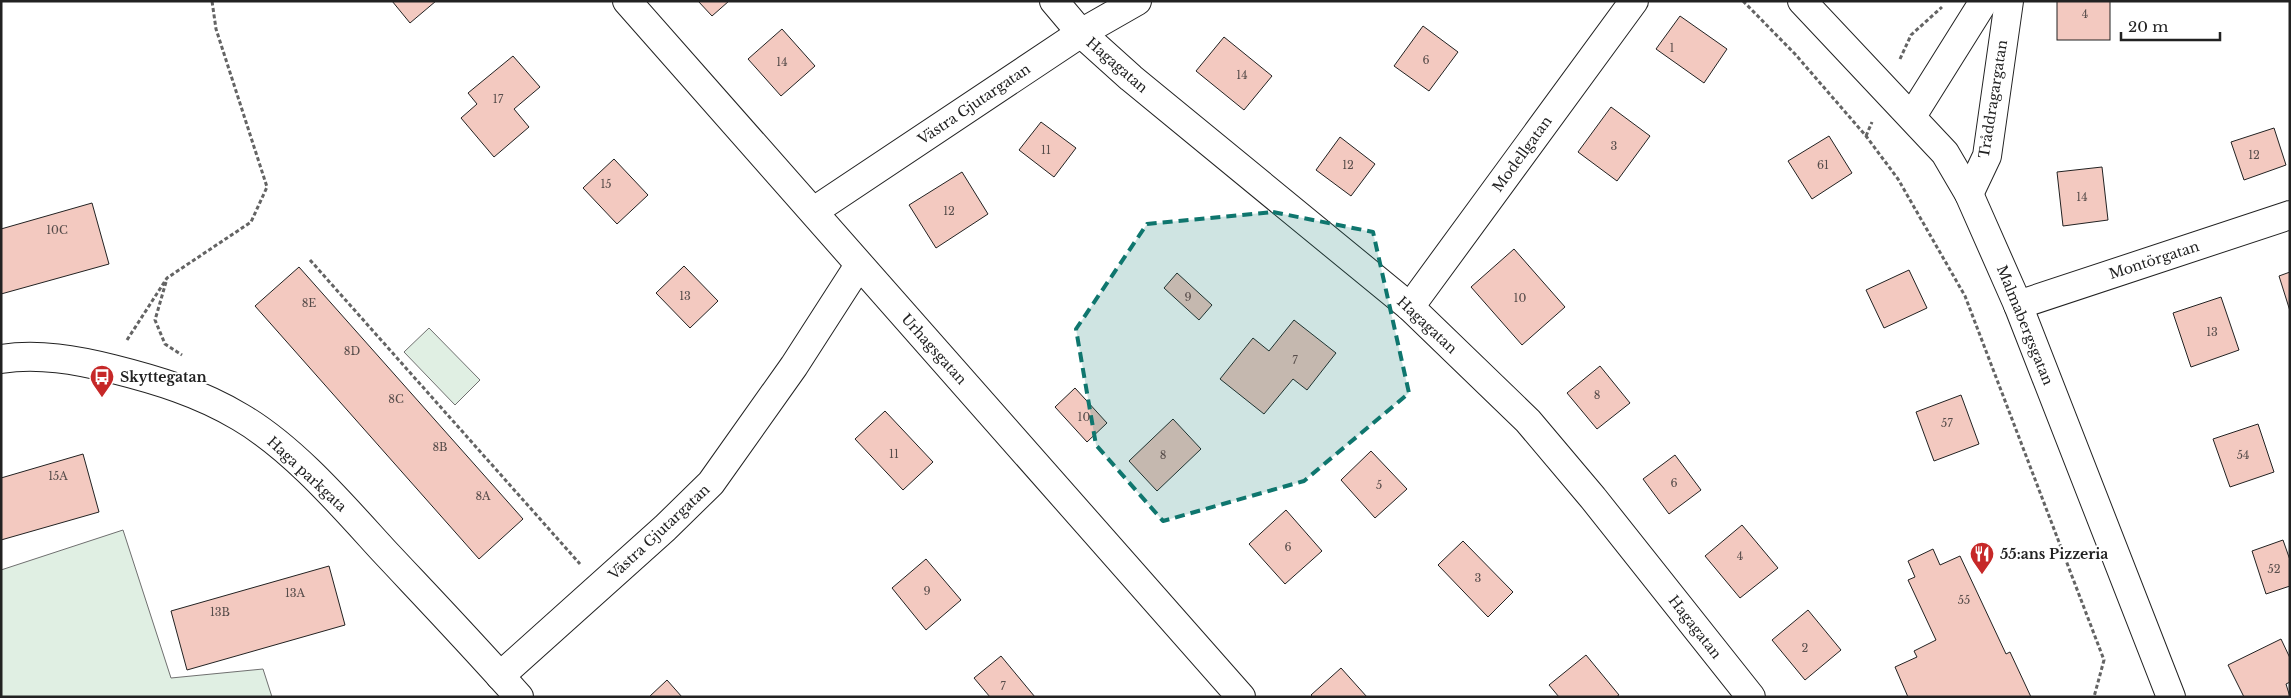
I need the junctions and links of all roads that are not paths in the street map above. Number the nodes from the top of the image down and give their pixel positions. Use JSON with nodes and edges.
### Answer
{"nodes":[{"id":1,"x":627,"y":1,"type":"edge"},
{"id":2,"x":1054,"y":1,"type":"edge"},
{"id":3,"x":1137,"y":1,"type":"edge"},
{"id":4,"x":1634,"y":1,"type":"edge"},
{"id":5,"x":1802,"y":1,"type":"edge"},
{"id":6,"x":1984,"y":1,"type":"edge"},
{"id":7,"x":2009,"y":1,"type":"edge"},
{"id":8,"x":1081,"y":33,"type":"junction"},
{"id":9,"x":1912,"y":116,"type":"junction"},
{"id":10,"x":1969,"y":194,"type":"junction"},
{"id":11,"x":814,"y":211,"type":"junction"},
{"id":12,"x":2290,"y":216,"type":"edge"},
{"id":13,"x":859,"y":265,"type":"junction"},
{"id":14,"x":2018,"y":305,"type":"junction"},
{"id":15,"x":1410,"y":307,"type":"junction"},
{"id":16,"x":1,"y":359,"type":"edge"},
{"id":17,"x":500,"y":676,"type":"junction"},
{"id":18,"x":519,"y":697,"type":"edge"},
{"id":19,"x":1241,"y":697,"type":"edge"},
{"id":20,"x":1751,"y":697,"type":"edge"},
{"id":21,"x":2171,"y":697,"type":"edge"}],
"edges":[{"from":1,"to":11,"type":"street","name":"Urhagsgatan"},
{"from":2,"to":8,"type":"street","name":"Hagagatan"},
{"from":3,"to":8,"type":"street","name":"Västra Gjutargatan"},
{"from":4,"to":15,"type":"street","name":"Modellgatan"},
{"from":5,"to":9,"type":"street","name":"Malmabergsgatan"},
{"from":6,"to":9,"type":"street"},
{"from":7,"to":10,"type":"street","name":"Tråddragargatan"},
{"from":8,"to":11,"type":"street","name":"Västra Gjutargatan"},
{"from":8,"to":15,"type":"street","name":"Hagagatan"},
{"from":9,"to":10,"type":"street","name":"Malmabergsgatan"},
{"from":10,"to":14,"type":"street","name":"Malmabergsgatan"},
{"from":11,"to":13,"type":"street","name":"Urhagsgatan"},
{"from":12,"to":14,"type":"street","name":"Montörgatan"},
{"from":13,"to":17,"type":"street","name":"Västra Gjutargatan"},
{"from":13,"to":19,"type":"street","name":"Urhagsgatan"},
{"from":14,"to":21,"type":"street","name":"Malmabergsgatan"},
{"from":15,"to":20,"type":"street","name":"Hagagatan"},
{"from":16,"to":17,"type":"street","name":"Haga parkgata"},
{"from":17,"to":18,"type":"street","name":"Haga parkgata"}]}
